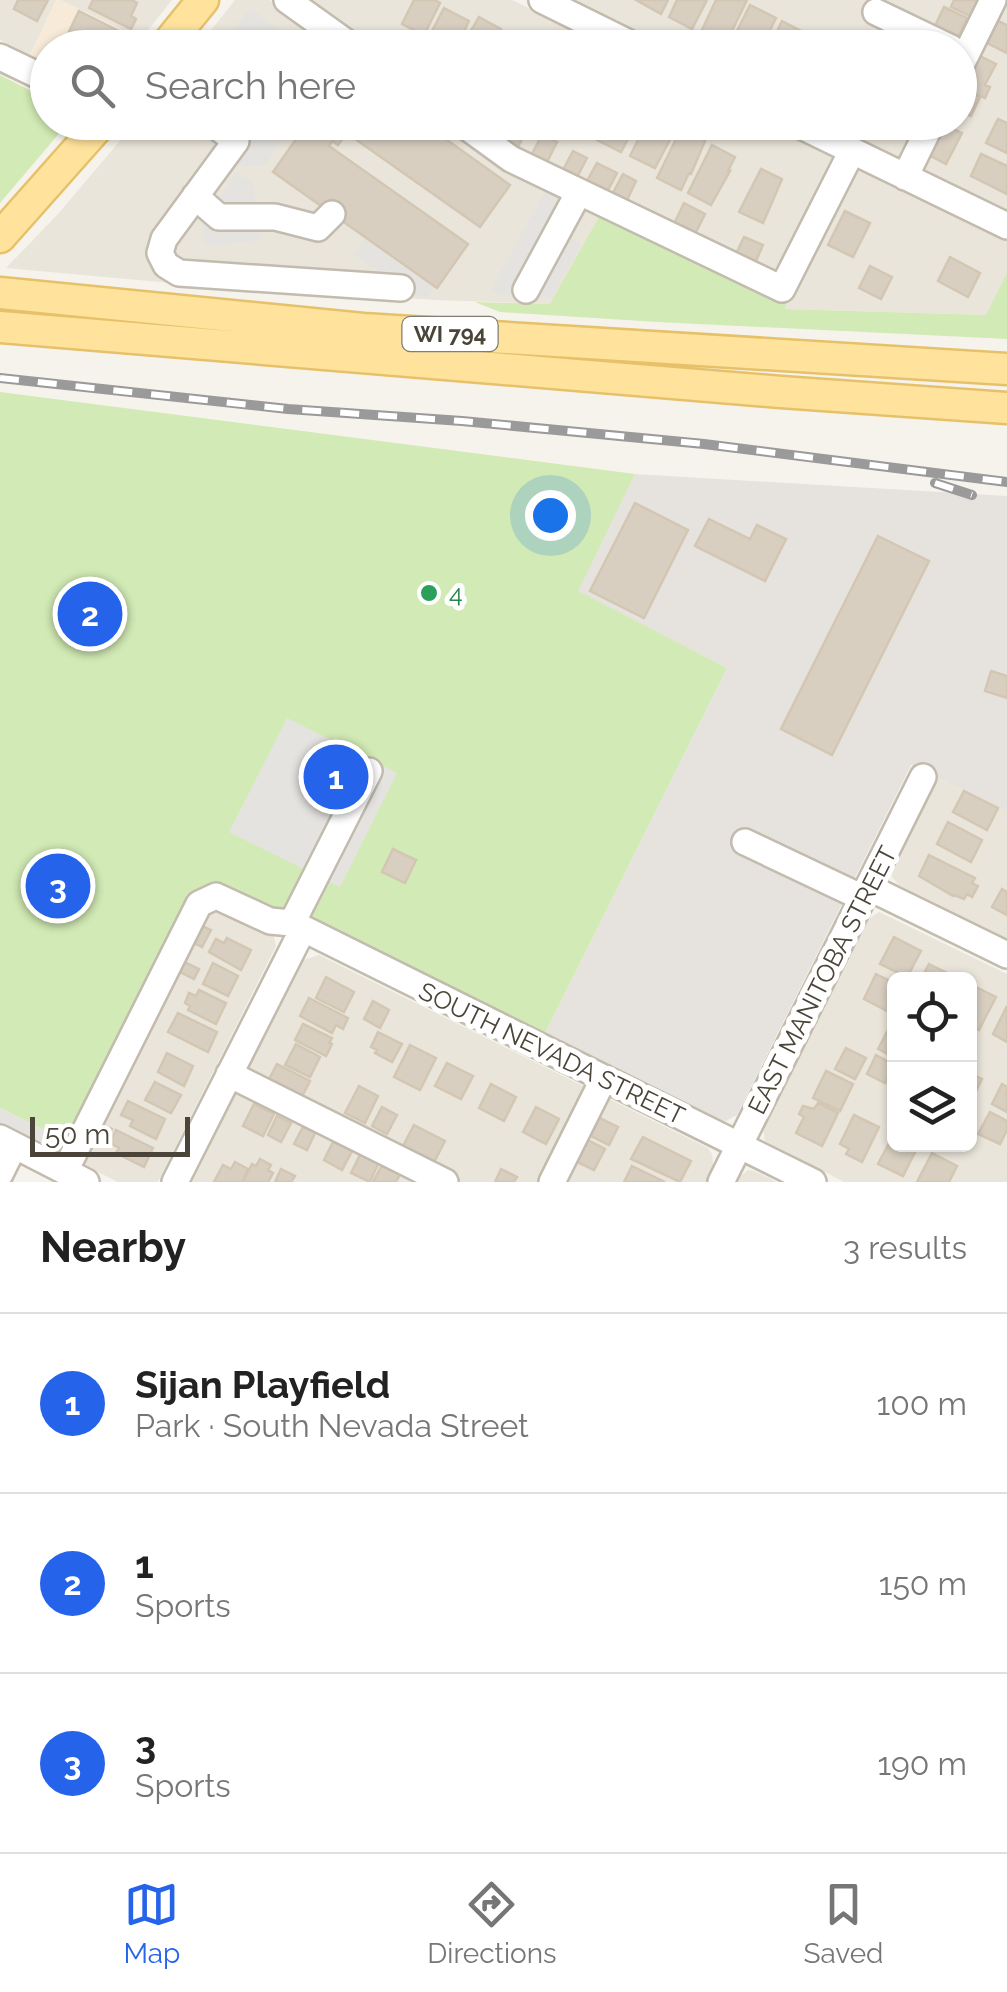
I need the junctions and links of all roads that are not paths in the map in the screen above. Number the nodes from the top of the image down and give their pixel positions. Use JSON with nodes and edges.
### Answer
{"nodes":[{"id":1,"x":203,"y":0,"type":"edge"},
{"id":2,"x":287,"y":0,"type":"edge"},
{"id":3,"x":542,"y":0,"type":"edge"},
{"id":4,"x":993,"y":0,"type":"edge"},
{"id":5,"x":876,"y":12,"type":"dead end"},
{"id":6,"x":179,"y":30,"type":"edge"},
{"id":7,"x":329,"y":30,"type":"edge"},
{"id":8,"x":603,"y":30,"type":"edge"},
{"id":9,"x":911,"y":30,"type":"edge"},
{"id":10,"x":974,"y":30,"type":"edge"},
{"id":11,"x":0,"y":57,"type":"edge"},
{"id":12,"x":30,"y":71,"type":"edge"},
{"id":13,"x":86,"y":140,"type":"edge"},
{"id":14,"x":235,"y":140,"type":"edge"},
{"id":15,"x":485,"y":140,"type":"edge"},
{"id":16,"x":830,"y":140,"type":"edge"},
{"id":17,"x":923,"y":140,"type":"edge"},
{"id":18,"x":852,"y":151,"type":"junction"},
{"id":19,"x":905,"y":177,"type":"junction"},
{"id":20,"x":579,"y":192,"type":"junction"},
{"id":21,"x":195,"y":196,"type":"junction"},
{"id":22,"x":332,"y":214,"type":"dead end"},
{"id":23,"x":1007,"y":226,"type":"edge"},
{"id":24,"x":0,"y":238,"type":"edge"},
{"id":25,"x":401,"y":288,"type":"dead end"},
{"id":26,"x":526,"y":290,"type":"dead end"},
{"id":27,"x":0,"y":293,"type":"edge"},
{"id":28,"x":0,"y":327,"type":"edge"},
{"id":29,"x":1007,"y":369,"type":"edge"},
{"id":30,"x":1007,"y":408,"type":"edge"},
{"id":31,"x":368,"y":770,"type":"dead end"},
{"id":32,"x":923,"y":778,"type":"dead end"},
{"id":33,"x":745,"y":842,"type":"dead end"},
{"id":34,"x":866,"y":892,"type":"junction"},
{"id":35,"x":298,"y":926,"type":"junction"},
{"id":36,"x":1007,"y":955,"type":"edge"},
{"id":37,"x":229,"y":1074,"type":"junction"},
{"id":38,"x":604,"y":1078,"type":"junction"},
{"id":39,"x":7,"y":1142,"type":"edge"},
{"id":40,"x":739,"y":1145,"type":"junction"},
{"id":41,"x":0,"y":1174,"type":"edge"},
{"id":42,"x":76,"y":1176,"type":"edge"},
{"id":43,"x":175,"y":1182,"type":"edge"},
{"id":44,"x":445,"y":1182,"type":"edge"},
{"id":45,"x":552,"y":1182,"type":"edge"},
{"id":46,"x":720,"y":1182,"type":"edge"},
{"id":47,"x":813,"y":1182,"type":"edge"}],
"edges":[{"from":1,"to":6,"type":"main road"},
{"from":2,"to":7,"type":"street"},
{"from":3,"to":8,"type":"street"},
{"from":4,"to":10,"type":"street"},
{"from":5,"to":9,"type":"street"},
{"from":11,"to":12,"type":"street"},
{"from":13,"to":24,"type":"main road"},
{"from":14,"to":21,"type":"street"},
{"from":15,"to":20,"type":"street"},
{"from":16,"to":18,"type":"street"},
{"from":17,"to":19,"type":"street"},
{"from":18,"to":19,"type":"street"},
{"from":18,"to":20,"type":"street"},
{"from":19,"to":23,"type":"street"},
{"from":20,"to":26,"type":"street"},
{"from":21,"to":22,"type":"street"},
{"from":21,"to":25,"type":"street"},
{"from":27,"to":29,"type":"main road","number":"WI 794"},
{"from":28,"to":30,"type":"main road","number":"WI 794"},
{"from":31,"to":35,"type":"street"},
{"from":32,"to":34,"type":"street","name":"EAST MANITOBA STREET"},
{"from":33,"to":34,"type":"street"},
{"from":34,"to":36,"type":"street"},
{"from":34,"to":40,"type":"street","name":"EAST MANITOBA STREET"},
{"from":35,"to":37,"type":"street"},
{"from":35,"to":38,"type":"street","name":"SOUTH NEVADA STREET"},
{"from":35,"to":42,"type":"street","name":"SOUTH NEVADA STREET"},
{"from":37,"to":43,"type":"street"},
{"from":37,"to":44,"type":"street"},
{"from":38,"to":40,"type":"street","name":"SOUTH NEVADA STREET"},
{"from":38,"to":45,"type":"street"},
{"from":39,"to":41,"type":"street"},
{"from":39,"to":42,"type":"street"},
{"from":40,"to":46,"type":"street","name":"EAST MANITOBA STREET"},
{"from":40,"to":47,"type":"street","name":"SOUTH NEVADA STREET"}]}
